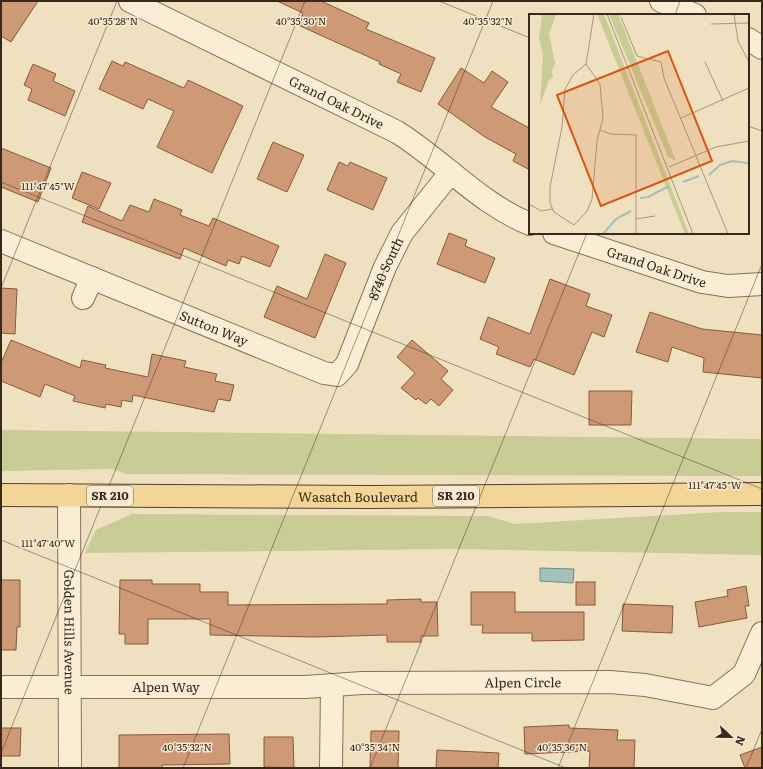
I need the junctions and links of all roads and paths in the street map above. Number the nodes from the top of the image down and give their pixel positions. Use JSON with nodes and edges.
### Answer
{"nodes":[{"id":1,"x":130,"y":1,"type":"edge"},
{"id":2,"x":661,"y":1,"type":"edge"},
{"id":3,"x":693,"y":14,"type":"edge"},
{"id":4,"x":749,"y":40,"type":"edge"},
{"id":5,"x":762,"y":48,"type":"edge"},
{"id":6,"x":451,"y":172,"type":"junction"},
{"id":7,"x":529,"y":223,"type":"edge"},
{"id":8,"x":557,"y":234,"type":"edge"},
{"id":9,"x":1,"y":241,"type":"edge"},
{"id":10,"x":762,"y":284,"type":"edge"},
{"id":11,"x":337,"y":375,"type":"joint"},
{"id":12,"x":762,"y":494,"type":"edge"},
{"id":13,"x":1,"y":495,"type":"edge"},
{"id":14,"x":69,"y":495,"type":"junction"},
{"id":15,"x":762,"y":633,"type":"edge"},
{"id":16,"x":70,"y":686,"type":"junction"},
{"id":17,"x":332,"y":686,"type":"junction"},
{"id":18,"x":1,"y":687,"type":"edge"},
{"id":19,"x":70,"y":768,"type":"edge"},
{"id":20,"x":331,"y":768,"type":"edge"}],
"edges":[{"from":1,"to":6,"type":"street","name":"Grand Oak Drive"},
{"from":2,"to":3,"type":"street"},
{"from":4,"to":5,"type":"street"},
{"from":6,"to":7,"type":"street","name":"Grand Oak Drive"},
{"from":6,"to":11,"type":"street","name":"8740 South"},
{"from":8,"to":10,"type":"street","name":"Grand Oak Drive"},
{"from":9,"to":11,"type":"street","name":"Sutton Way"},
{"from":12,"to":14,"type":"main road","name":"Wasatch Boulevard","number":"SR 210"},
{"from":13,"to":14,"type":"main road","name":"Wasatch Boulevard","number":"SR 210"},
{"from":14,"to":16,"type":"street","name":"Golden Hills Avenue"},
{"from":15,"to":17,"type":"street","name":"Alpen Circle"},
{"from":16,"to":17,"type":"street","name":"Alpen Way"},
{"from":16,"to":18,"type":"street","name":"Alpen Way"},
{"from":16,"to":19,"type":"street","name":"Golden Hills Avenue"},
{"from":17,"to":20,"type":"street"}]}
